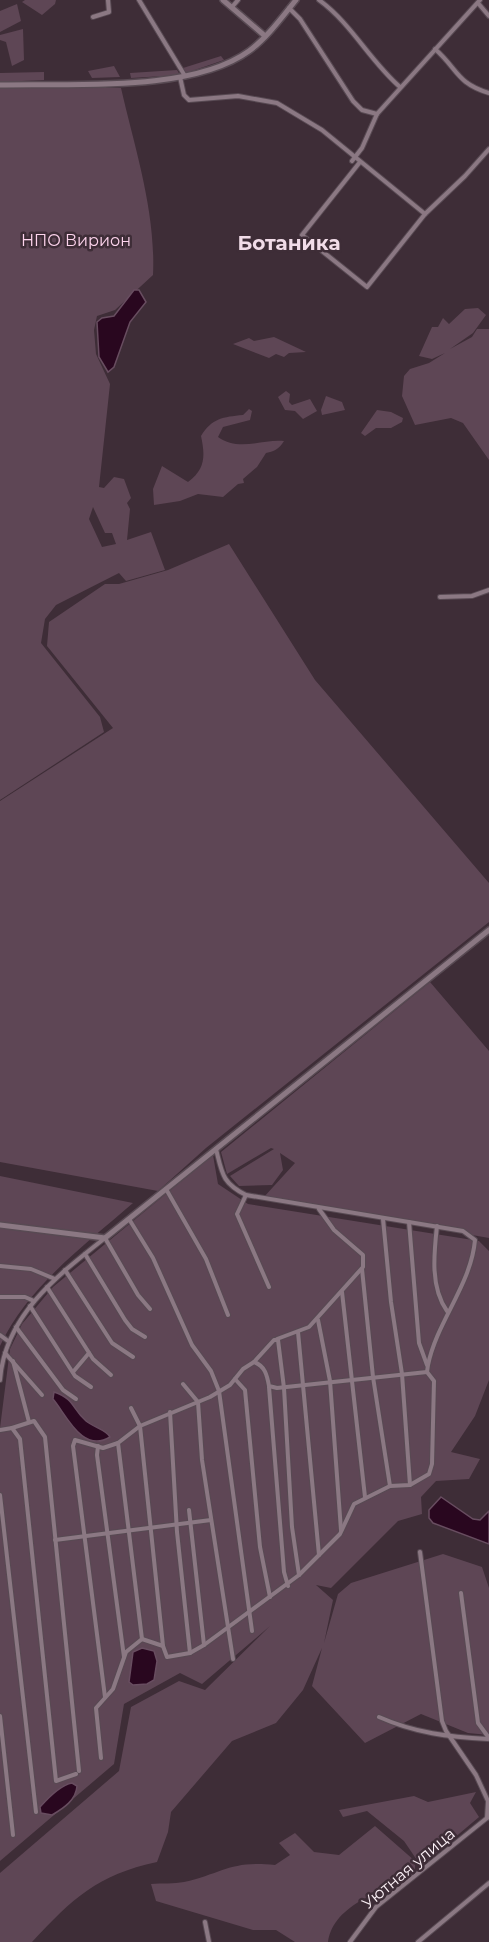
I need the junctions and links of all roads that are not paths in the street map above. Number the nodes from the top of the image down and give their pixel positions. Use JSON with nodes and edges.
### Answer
{"nodes":[{"id":1,"x":108,"y":0,"type":"edge"},
{"id":2,"x":139,"y":0,"type":"edge"},
{"id":3,"x":223,"y":0,"type":"edge"},
{"id":4,"x":238,"y":0,"type":"edge"},
{"id":5,"x":296,"y":0,"type":"edge"},
{"id":6,"x":319,"y":0,"type":"edge"},
{"id":7,"x":479,"y":2,"type":"edge"},
{"id":8,"x":232,"y":7,"type":"junction"},
{"id":9,"x":289,"y":8,"type":"junction"},
{"id":10,"x":489,"y":16,"type":"edge"},
{"id":11,"x":93,"y":17,"type":"dead end"},
{"id":12,"x":265,"y":36,"type":"junction"},
{"id":13,"x":435,"y":49,"type":"junction"},
{"id":14,"x":182,"y":77,"type":"junction"},
{"id":15,"x":0,"y":85,"type":"edge"},
{"id":16,"x":400,"y":87,"type":"junction"},
{"id":17,"x":489,"y":93,"type":"edge"},
{"id":18,"x":377,"y":114,"type":"junction"},
{"id":19,"x":489,"y":149,"type":"edge"},
{"id":20,"x":354,"y":159,"type":"junction"},
{"id":21,"x":360,"y":162,"type":"junction"},
{"id":22,"x":425,"y":214,"type":"junction"},
{"id":23,"x":489,"y":590,"type":"edge"},
{"id":24,"x":440,"y":597,"type":"dead end"},
{"id":25,"x":489,"y":930,"type":"edge"},
{"id":26,"x":216,"y":1149,"type":"junction"},
{"id":27,"x":166,"y":1189,"type":"junction"},
{"id":28,"x":246,"y":1195,"type":"junction"},
{"id":29,"x":320,"y":1209,"type":"junction"},
{"id":30,"x":383,"y":1218,"type":"junction"},
{"id":31,"x":129,"y":1219,"type":"junction"},
{"id":32,"x":409,"y":1222,"type":"junction"},
{"id":33,"x":0,"y":1225,"type":"edge"},
{"id":34,"x":437,"y":1226,"type":"junction"},
{"id":35,"x":105,"y":1238,"type":"junction"},
{"id":36,"x":85,"y":1254,"type":"junction"},
{"id":37,"x":0,"y":1266,"type":"edge"},
{"id":38,"x":362,"y":1269,"type":"junction"},
{"id":39,"x":65,"y":1270,"type":"junction"},
{"id":40,"x":55,"y":1279,"type":"junction"},
{"id":41,"x":46,"y":1287,"type":"junction"},
{"id":42,"x":269,"y":1287,"type":"dead end"},
{"id":43,"x":342,"y":1292,"type":"junction"},
{"id":44,"x":0,"y":1297,"type":"edge"},
{"id":45,"x":34,"y":1301,"type":"junction"},
{"id":46,"x":30,"y":1306,"type":"junction"},
{"id":47,"x":150,"y":1309,"type":"dead end"},
{"id":48,"x":447,"y":1311,"type":"junction"},
{"id":49,"x":228,"y":1315,"type":"dead end"},
{"id":50,"x":318,"y":1320,"type":"junction"},
{"id":51,"x":16,"y":1327,"type":"junction"},
{"id":52,"x":298,"y":1332,"type":"junction"},
{"id":53,"x":0,"y":1335,"type":"edge"},
{"id":54,"x":145,"y":1337,"type":"dead end"},
{"id":55,"x":274,"y":1340,"type":"junction"},
{"id":56,"x":8,"y":1341,"type":"junction"},
{"id":57,"x":4,"y":1353,"type":"junction"},
{"id":58,"x":89,"y":1353,"type":"junction"},
{"id":59,"x":133,"y":1357,"type":"dead end"},
{"id":60,"x":13,"y":1360,"type":"junction"},
{"id":61,"x":254,"y":1362,"type":"junction"},
{"id":62,"x":428,"y":1365,"type":"junction"},
{"id":63,"x":0,"y":1371,"type":"edge"},
{"id":64,"x":73,"y":1372,"type":"junction"},
{"id":65,"x":427,"y":1372,"type":"junction"},
{"id":66,"x":402,"y":1374,"type":"junction"},
{"id":67,"x":111,"y":1375,"type":"dead end"},
{"id":68,"x":374,"y":1377,"type":"junction"},
{"id":69,"x":235,"y":1379,"type":"junction"},
{"id":70,"x":352,"y":1379,"type":"junction"},
{"id":71,"x":0,"y":1380,"type":"edge"},
{"id":72,"x":330,"y":1381,"type":"junction"},
{"id":73,"x":183,"y":1384,"type":"dead end"},
{"id":74,"x":304,"y":1384,"type":"junction"},
{"id":75,"x":269,"y":1386,"type":"junction"},
{"id":76,"x":91,"y":1387,"type":"dead end"},
{"id":77,"x":284,"y":1388,"type":"junction"},
{"id":78,"x":219,"y":1391,"type":"junction"},
{"id":79,"x":42,"y":1395,"type":"dead end"},
{"id":80,"x":76,"y":1399,"type":"dead end"},
{"id":81,"x":198,"y":1402,"type":"junction"},
{"id":82,"x":130,"y":1408,"type":"dead end"},
{"id":83,"x":170,"y":1412,"type":"junction"},
{"id":84,"x":29,"y":1422,"type":"junction"},
{"id":85,"x":140,"y":1426,"type":"junction"},
{"id":86,"x":12,"y":1428,"type":"junction"},
{"id":87,"x":0,"y":1430,"type":"edge"},
{"id":88,"x":118,"y":1443,"type":"junction"},
{"id":89,"x":98,"y":1446,"type":"junction"},
{"id":90,"x":410,"y":1485,"type":"junction"},
{"id":91,"x":390,"y":1486,"type":"junction"},
{"id":92,"x":0,"y":1495,"type":"edge"},
{"id":93,"x":365,"y":1497,"type":"junction"},
{"id":94,"x":189,"y":1510,"type":"dead end"},
{"id":95,"x":211,"y":1520,"type":"junction"},
{"id":96,"x":190,"y":1522,"type":"junction"},
{"id":97,"x":177,"y":1523,"type":"junction"},
{"id":98,"x":152,"y":1526,"type":"junction"},
{"id":99,"x":130,"y":1529,"type":"junction"},
{"id":100,"x":107,"y":1532,"type":"junction"},
{"id":101,"x":340,"y":1534,"type":"junction"},
{"id":102,"x":84,"y":1536,"type":"junction"},
{"id":103,"x":55,"y":1540,"type":"junction"},
{"id":104,"x":420,"y":1552,"type":"dead end"},
{"id":105,"x":319,"y":1555,"type":"junction"},
{"id":106,"x":299,"y":1575,"type":"junction"},
{"id":107,"x":288,"y":1586,"type":"junction"},
{"id":108,"x":461,"y":1593,"type":"dead end"},
{"id":109,"x":270,"y":1597,"type":"junction"},
{"id":110,"x":250,"y":1613,"type":"junction"},
{"id":111,"x":228,"y":1628,"type":"junction"},
{"id":112,"x":252,"y":1631,"type":"dead end"},
{"id":113,"x":142,"y":1639,"type":"junction"},
{"id":114,"x":204,"y":1645,"type":"junction"},
{"id":115,"x":163,"y":1646,"type":"junction"},
{"id":116,"x":190,"y":1653,"type":"junction"},
{"id":117,"x":124,"y":1659,"type":"junction"},
{"id":118,"x":233,"y":1659,"type":"dead end"},
{"id":119,"x":105,"y":1698,"type":"junction"},
{"id":120,"x":0,"y":1716,"type":"edge"},
{"id":121,"x":379,"y":1717,"type":"dead end"},
{"id":122,"x":451,"y":1737,"type":"junction"},
{"id":123,"x":489,"y":1739,"type":"edge"},
{"id":124,"x":101,"y":1758,"type":"dead end"},
{"id":125,"x":488,"y":1798,"type":"edge"},
{"id":126,"x":36,"y":1812,"type":"dead end"},
{"id":127,"x":488,"y":1818,"type":"edge"},
{"id":128,"x":13,"y":1835,"type":"dead end"},
{"id":129,"x":489,"y":1883,"type":"edge"},
{"id":130,"x":205,"y":1922,"type":"dead end"},
{"id":131,"x":209,"y":1942,"type":"edge"},
{"id":132,"x":350,"y":1942,"type":"edge"},
{"id":133,"x":418,"y":1942,"type":"edge"}],
"edges":[{"from":1,"to":11,"type":"street"},
{"from":2,"to":14,"type":"street"},
{"from":3,"to":8,"type":"street"},
{"from":4,"to":8,"type":"street"},
{"from":5,"to":9,"type":"street"},
{"from":6,"to":16,"type":"street"},
{"from":7,"to":10,"type":"street"},
{"from":7,"to":13,"type":"street"},
{"from":8,"to":12,"type":"street"},
{"from":9,"to":12,"type":"street"},
{"from":9,"to":18,"type":"street"},
{"from":12,"to":14,"type":"street"},
{"from":13,"to":16,"type":"street"},
{"from":13,"to":17,"type":"street"},
{"from":14,"to":15,"type":"street"},
{"from":14,"to":20,"type":"street"},
{"from":16,"to":18,"type":"street"},
{"from":18,"to":20,"type":"street"},
{"from":19,"to":22,"type":"street"},
{"from":20,"to":21,"type":"street"},
{"from":21,"to":22,"type":"street"},
{"from":21,"to":22,"type":"street"},
{"from":23,"to":24,"type":"street"},
{"from":25,"to":26,"type":"street"},
{"from":26,"to":27,"type":"street"},
{"from":26,"to":28,"type":"street"},
{"from":27,"to":31,"type":"street"},
{"from":27,"to":49,"type":"street"},
{"from":28,"to":29,"type":"street"},
{"from":28,"to":42,"type":"street"},
{"from":29,"to":30,"type":"street"},
{"from":29,"to":38,"type":"street"},
{"from":30,"to":32,"type":"street"},
{"from":30,"to":66,"type":"street"},
{"from":31,"to":35,"type":"street"},
{"from":31,"to":78,"type":"street"},
{"from":32,"to":34,"type":"street"},
{"from":32,"to":62,"type":"street"},
{"from":33,"to":35,"type":"street"},
{"from":34,"to":48,"type":"street"},
{"from":34,"to":48,"type":"street"},
{"from":35,"to":36,"type":"street"},
{"from":35,"to":47,"type":"street"},
{"from":36,"to":39,"type":"street"},
{"from":36,"to":54,"type":"street"},
{"from":37,"to":40,"type":"street"},
{"from":38,"to":43,"type":"street"},
{"from":38,"to":68,"type":"street"},
{"from":39,"to":40,"type":"street"},
{"from":39,"to":59,"type":"street"},
{"from":40,"to":41,"type":"street"},
{"from":41,"to":45,"type":"street"},
{"from":41,"to":58,"type":"street"},
{"from":43,"to":50,"type":"street"},
{"from":43,"to":70,"type":"street"},
{"from":44,"to":45,"type":"street"},
{"from":45,"to":46,"type":"street"},
{"from":46,"to":51,"type":"street"},
{"from":46,"to":64,"type":"street"},
{"from":48,"to":62,"type":"street"},
{"from":50,"to":52,"type":"street"},
{"from":50,"to":72,"type":"street"},
{"from":51,"to":56,"type":"street"},
{"from":51,"to":80,"type":"street"},
{"from":52,"to":55,"type":"street"},
{"from":52,"to":74,"type":"street"},
{"from":53,"to":56,"type":"street"},
{"from":55,"to":61,"type":"street"},
{"from":55,"to":77,"type":"street"},
{"from":56,"to":57,"type":"street"},
{"from":57,"to":60,"type":"street"},
{"from":57,"to":63,"type":"street"},
{"from":58,"to":64,"type":"street"},
{"from":58,"to":67,"type":"street"},
{"from":60,"to":79,"type":"street"},
{"from":60,"to":84,"type":"street"},
{"from":61,"to":69,"type":"street"},
{"from":61,"to":75,"type":"street"},
{"from":62,"to":65,"type":"street"},
{"from":63,"to":71,"type":"street"},
{"from":64,"to":76,"type":"street"},
{"from":65,"to":66,"type":"street"},
{"from":65,"to":90,"type":"street"},
{"from":66,"to":68,"type":"street"},
{"from":66,"to":90,"type":"street"},
{"from":68,"to":70,"type":"street"},
{"from":68,"to":91,"type":"street"},
{"from":69,"to":78,"type":"street"},
{"from":69,"to":109,"type":"street"},
{"from":70,"to":72,"type":"street"},
{"from":70,"to":93,"type":"street"},
{"from":72,"to":74,"type":"street"},
{"from":72,"to":101,"type":"street"},
{"from":73,"to":81,"type":"street"},
{"from":74,"to":77,"type":"street"},
{"from":74,"to":105,"type":"street"},
{"from":75,"to":77,"type":"street"},
{"from":75,"to":107,"type":"street"},
{"from":77,"to":106,"type":"street"},
{"from":78,"to":81,"type":"street"},
{"from":78,"to":110,"type":"street"},
{"from":81,"to":83,"type":"street"},
{"from":81,"to":95,"type":"street"},
{"from":82,"to":85,"type":"street"},
{"from":83,"to":85,"type":"street"},
{"from":83,"to":97,"type":"street"},
{"from":84,"to":86,"type":"street"},
{"from":84,"to":103,"type":"street"},
{"from":85,"to":88,"type":"street"},
{"from":85,"to":98,"type":"street"},
{"from":86,"to":87,"type":"street"},
{"from":86,"to":103,"type":"street"},
{"from":88,"to":89,"type":"street"},
{"from":88,"to":99,"type":"street"},
{"from":89,"to":100,"type":"street"},
{"from":89,"to":102,"type":"street"},
{"from":90,"to":91,"type":"street"},
{"from":91,"to":93,"type":"street"},
{"from":92,"to":126,"type":"street"},
{"from":93,"to":101,"type":"street"},
{"from":94,"to":96,"type":"street"},
{"from":95,"to":96,"type":"street"},
{"from":95,"to":111,"type":"street"},
{"from":96,"to":97,"type":"street"},
{"from":96,"to":114,"type":"street"},
{"from":97,"to":98,"type":"street"},
{"from":97,"to":116,"type":"street"},
{"from":98,"to":99,"type":"street"},
{"from":98,"to":115,"type":"street"},
{"from":99,"to":100,"type":"street"},
{"from":99,"to":113,"type":"street"},
{"from":100,"to":102,"type":"street"},
{"from":100,"to":117,"type":"street"},
{"from":101,"to":105,"type":"street"},
{"from":102,"to":103,"type":"street"},
{"from":102,"to":119,"type":"street"},
{"from":104,"to":122,"type":"street"},
{"from":105,"to":106,"type":"street"},
{"from":106,"to":107,"type":"street"},
{"from":107,"to":109,"type":"street"},
{"from":108,"to":123,"type":"street"},
{"from":109,"to":110,"type":"street"},
{"from":110,"to":111,"type":"street"},
{"from":110,"to":112,"type":"street"},
{"from":111,"to":114,"type":"street"},
{"from":111,"to":118,"type":"street"},
{"from":113,"to":115,"type":"street"},
{"from":113,"to":117,"type":"street"},
{"from":114,"to":116,"type":"street"},
{"from":115,"to":116,"type":"street"},
{"from":117,"to":119,"type":"street"},
{"from":119,"to":124,"type":"street"},
{"from":120,"to":128,"type":"street"},
{"from":121,"to":122,"type":"street"},
{"from":122,"to":123,"type":"street"},
{"from":122,"to":125,"type":"street"},
{"from":125,"to":127,"type":"street"},
{"from":127,"to":132,"type":"street","name":"Уютная улица"},
{"from":129,"to":133,"type":"street"},
{"from":130,"to":131,"type":"street"}]}
